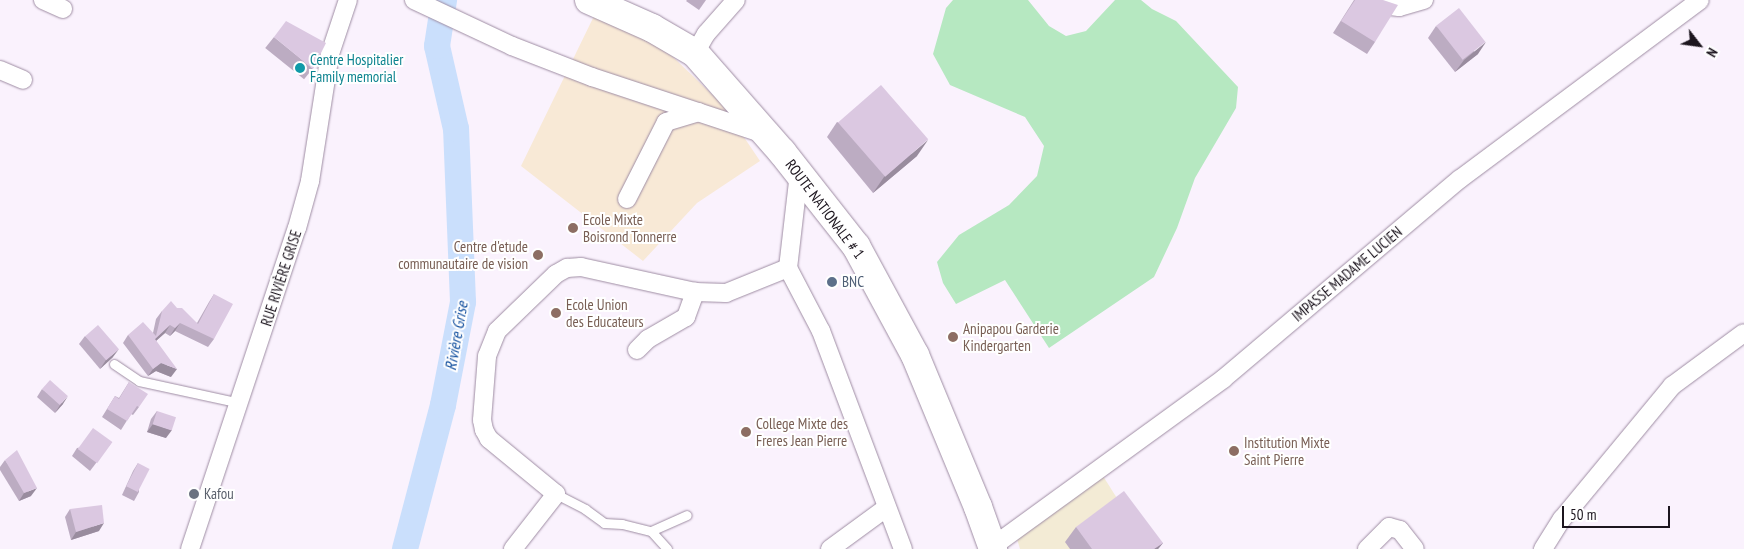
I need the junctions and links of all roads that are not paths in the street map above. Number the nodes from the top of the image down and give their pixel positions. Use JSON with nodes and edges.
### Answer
{"nodes":[{"id":1,"x":43,"y":0,"type":"edge"},
{"id":2,"x":348,"y":0,"type":"edge"},
{"id":3,"x":414,"y":0,"type":"edge"},
{"id":4,"x":590,"y":0,"type":"edge"},
{"id":5,"x":736,"y":0,"type":"edge"},
{"id":6,"x":1372,"y":0,"type":"edge"},
{"id":7,"x":1424,"y":0,"type":"edge"},
{"id":8,"x":1700,"y":0,"type":"edge"},
{"id":9,"x":63,"y":9,"type":"dead end"},
{"id":10,"x":694,"y":53,"type":"junction"},
{"id":11,"x":0,"y":70,"type":"edge"},
{"id":12,"x":23,"y":80,"type":"dead end"},
{"id":13,"x":699,"y":112,"type":"junction"},
{"id":14,"x":766,"y":135,"type":"junction"},
{"id":15,"x":798,"y":173,"type":"junction"},
{"id":16,"x":627,"y":199,"type":"dead end"},
{"id":17,"x":788,"y":268,"type":"junction"},
{"id":18,"x":694,"y":292,"type":"junction"},
{"id":19,"x":1744,"y":333,"type":"edge"},
{"id":20,"x":637,"y":350,"type":"dead end"},
{"id":21,"x":114,"y":364,"type":"dead end"},
{"id":22,"x":240,"y":403,"type":"junction"},
{"id":23,"x":556,"y":494,"type":"junction"},
{"id":24,"x":886,"y":508,"type":"junction"},
{"id":25,"x":687,"y":515,"type":"dead end"},
{"id":26,"x":651,"y":532,"type":"junction"},
{"id":27,"x":993,"y":548,"type":"edge"},
{"id":28,"x":190,"y":549,"type":"edge"},
{"id":29,"x":513,"y":549,"type":"edge"},
{"id":30,"x":667,"y":549,"type":"edge"},
{"id":31,"x":830,"y":549,"type":"edge"},
{"id":32,"x":903,"y":549,"type":"edge"},
{"id":33,"x":1367,"y":549,"type":"edge"},
{"id":34,"x":1415,"y":549,"type":"edge"},
{"id":35,"x":1543,"y":549,"type":"edge"}],
"edges":[{"from":1,"to":9,"type":"street"},
{"from":2,"to":22,"type":"street","name":"RUE RIVIÈRE GRISE"},
{"from":3,"to":13,"type":"street"},
{"from":4,"to":10,"type":"main road","name":"ROUTE NATIONALE # 1"},
{"from":5,"to":10,"type":"street"},
{"from":6,"to":7,"type":"street"},
{"from":8,"to":27,"type":"street","name":"IMPASSE MADAME LUCIEN"},
{"from":10,"to":14,"type":"main road","name":"ROUTE NATIONALE # 1"},
{"from":11,"to":12,"type":"street"},
{"from":13,"to":14,"type":"street"},
{"from":13,"to":16,"type":"street"},
{"from":14,"to":15,"type":"main road","name":"ROUTE NATIONALE # 1"},
{"from":15,"to":17,"type":"street"},
{"from":15,"to":27,"type":"main road","name":"ROUTE NATIONALE # 1"},
{"from":17,"to":18,"type":"street"},
{"from":17,"to":24,"type":"street"},
{"from":18,"to":20,"type":"street"},
{"from":18,"to":23,"type":"street"},
{"from":19,"to":35,"type":"street"},
{"from":21,"to":22,"type":"lane"},
{"from":22,"to":28,"type":"street","name":"RUE RIVIÈRE GRISE"},
{"from":23,"to":26,"type":"lane"},
{"from":23,"to":29,"type":"street"},
{"from":24,"to":31,"type":"street"},
{"from":24,"to":32,"type":"street"},
{"from":25,"to":26,"type":"lane"},
{"from":26,"to":30,"type":"lane"},
{"from":33,"to":34,"type":"street"}]}
